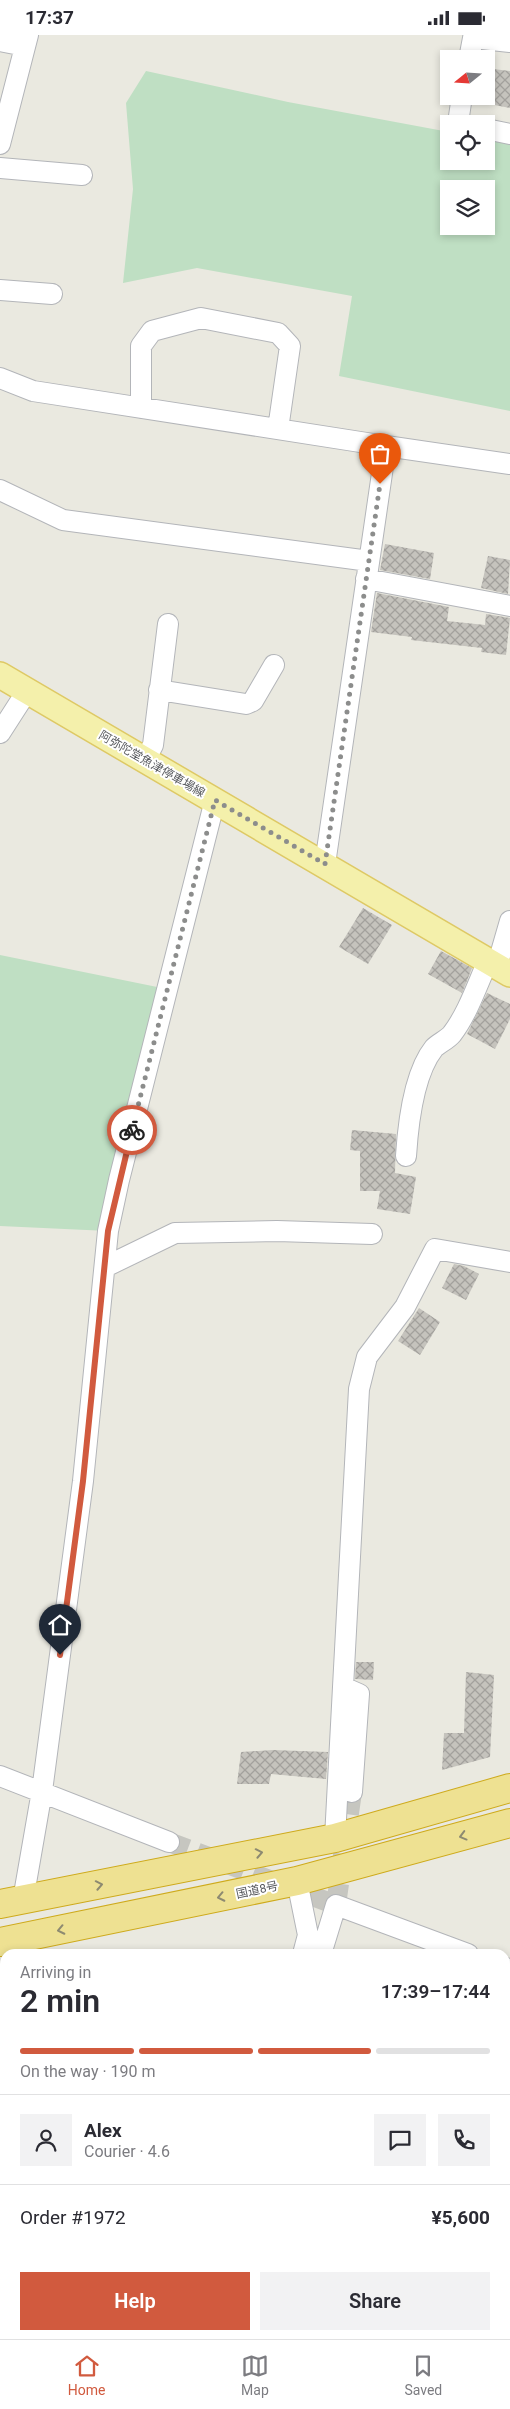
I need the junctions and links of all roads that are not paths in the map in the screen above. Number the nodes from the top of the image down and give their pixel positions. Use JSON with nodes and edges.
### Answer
{"nodes":[{"id":1,"x":26,"y":40,"type":"edge"},
{"id":2,"x":0,"y":41,"type":"edge"},
{"id":3,"x":510,"y":42,"type":"edge"},
{"id":4,"x":471,"y":50,"type":"edge"},
{"id":5,"x":495,"y":131,"type":"edge"},
{"id":6,"x":510,"y":134,"type":"edge"},
{"id":7,"x":0,"y":145,"type":"edge"},
{"id":8,"x":0,"y":168,"type":"edge"},
{"id":9,"x":82,"y":175,"type":"dead end"},
{"id":10,"x":0,"y":290,"type":"edge"},
{"id":11,"x":52,"y":293,"type":"dead end"},
{"id":12,"x":0,"y":378,"type":"edge"},
{"id":13,"x":141,"y":408,"type":"junction"},
{"id":14,"x":278,"y":429,"type":"junction"},
{"id":15,"x":386,"y":445,"type":"junction"},
{"id":16,"x":510,"y":463,"type":"edge"},
{"id":17,"x":0,"y":490,"type":"edge"},
{"id":18,"x":368,"y":570,"type":"junction"},
{"id":19,"x":510,"y":606,"type":"edge"},
{"id":20,"x":168,"y":624,"type":"dead end"},
{"id":21,"x":274,"y":665,"type":"dead end"},
{"id":22,"x":0,"y":675,"type":"edge"},
{"id":23,"x":159,"y":690,"type":"junction"},
{"id":24,"x":27,"y":691,"type":"junction"},
{"id":25,"x":0,"y":733,"type":"edge"},
{"id":26,"x":145,"y":760,"type":"junction"},
{"id":27,"x":215,"y":800,"type":"junction"},
{"id":28,"x":325,"y":864,"type":"junction"},
{"id":29,"x":510,"y":921,"type":"edge"},
{"id":30,"x":498,"y":967,"type":"edge"},
{"id":31,"x":406,"y":1156,"type":"dead end"},
{"id":32,"x":372,"y":1234,"type":"dead end"},
{"id":33,"x":510,"y":1263,"type":"edge"},
{"id":34,"x":105,"y":1267,"type":"junction"},
{"id":35,"x":343,"y":1687,"type":"junction"},
{"id":36,"x":0,"y":1776,"type":"edge"},
{"id":37,"x":510,"y":1788,"type":"edge"},
{"id":38,"x":42,"y":1791,"type":"junction"},
{"id":39,"x":352,"y":1792,"type":"tunnel mouth"},
{"id":40,"x":510,"y":1823,"type":"edge"},
{"id":41,"x":335,"y":1838,"type":"junction"},
{"id":42,"x":170,"y":1842,"type":"tunnel mouth"},
{"id":43,"x":297,"y":1881,"type":"junction"},
{"id":44,"x":12,"y":1902,"type":"edge"},
{"id":45,"x":11,"y":1945,"type":"edge"},
{"id":46,"x":304,"y":1949,"type":"edge"},
{"id":47,"x":323,"y":1949,"type":"edge"},
{"id":48,"x":455,"y":1949,"type":"edge"}],
"edges":[{"from":1,"to":2,"type":"street"},
{"from":1,"to":7,"type":"street"},
{"from":3,"to":4,"type":"street"},
{"from":5,"to":6,"type":"street"},
{"from":8,"to":9,"type":"street"},
{"from":10,"to":11,"type":"street"},
{"from":12,"to":13,"type":"street"},
{"from":13,"to":14,"type":"street"},
{"from":13,"to":14,"type":"street"},
{"from":14,"to":15,"type":"street"},
{"from":15,"to":16,"type":"street"},
{"from":15,"to":18,"type":"street"},
{"from":17,"to":18,"type":"street"},
{"from":18,"to":19,"type":"street"},
{"from":18,"to":28,"type":"street"},
{"from":20,"to":23,"type":"street"},
{"from":21,"to":23,"type":"street"},
{"from":22,"to":24,"type":"main road","name":"阿弥陀堂魚津停車場線"},
{"from":23,"to":26,"type":"street"},
{"from":24,"to":25,"type":"street"},
{"from":24,"to":26,"type":"main road","name":"阿弥陀堂魚津停車場線"},
{"from":26,"to":27,"type":"main road","name":"阿弥陀堂魚津停車場線"},
{"from":27,"to":28,"type":"main road","name":"阿弥陀堂魚津停車場線"},
{"from":27,"to":34,"type":"street"},
{"from":28,"to":30,"type":"main road","name":"阿弥陀堂魚津停車場線"},
{"from":29,"to":30,"type":"street"},
{"from":30,"to":31,"type":"street"},
{"from":32,"to":34,"type":"street"},
{"from":33,"to":35,"type":"street"},
{"from":34,"to":38,"type":"street"},
{"from":35,"to":39,"type":"street"},
{"from":35,"to":41,"type":"street"},
{"from":36,"to":38,"type":"street"},
{"from":37,"to":41,"type":"highway"},
{"from":38,"to":42,"type":"street"},
{"from":38,"to":44,"type":"street"},
{"from":40,"to":43,"type":"highway","name":"国道8号","one_way":true},
{"from":44,"to":41,"type":"highway","one_way":true},
{"from":43,"to":45,"type":"highway","name":"国道8号","one_way":true},
{"from":43,"to":46,"type":"street"},
{"from":47,"to":48,"type":"street"}]}
